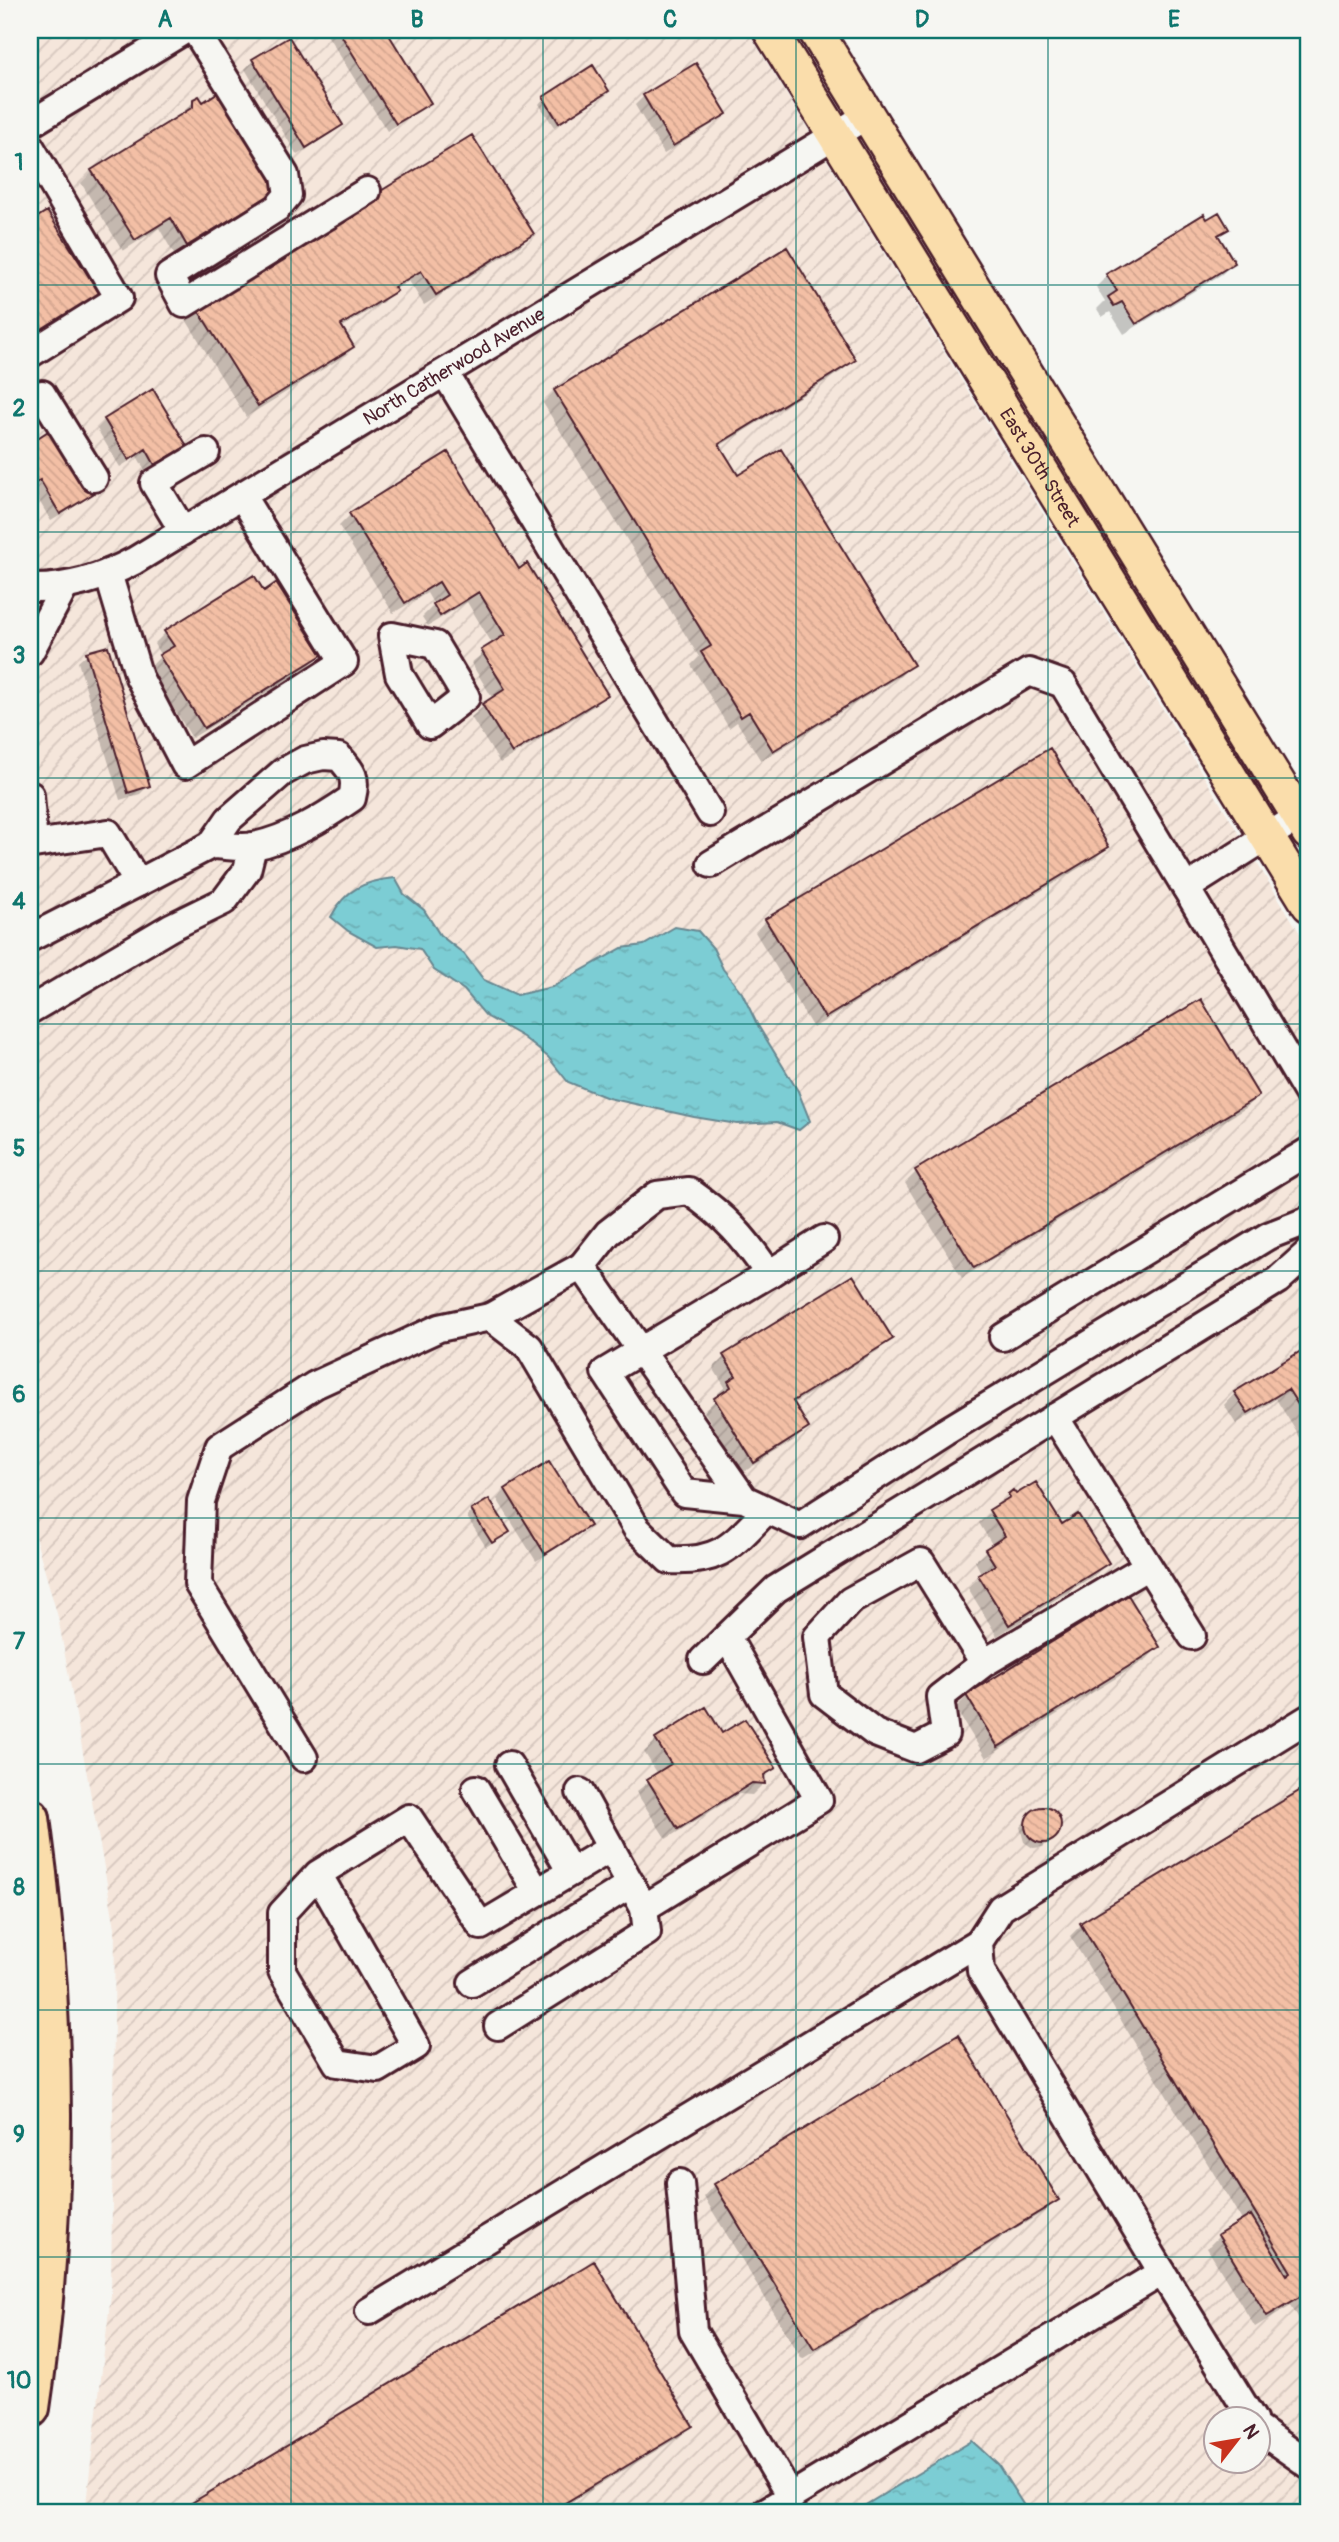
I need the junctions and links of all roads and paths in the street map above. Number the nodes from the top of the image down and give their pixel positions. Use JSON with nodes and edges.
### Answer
{"nodes":[{"id":1,"x":185,"y":30,"type":"edge"},
{"id":2,"x":195,"y":30,"type":"edge"},
{"id":3,"x":770,"y":30,"type":"edge"},
{"id":4,"x":815,"y":30,"type":"edge"},
{"id":5,"x":867,"y":115,"type":"junction"},
{"id":6,"x":30,"y":124,"type":"edge"},
{"id":7,"x":836,"y":136,"type":"junction"},
{"id":8,"x":30,"y":146,"type":"edge"},
{"id":9,"x":367,"y":191,"type":"dead end"},
{"id":10,"x":30,"y":354,"type":"edge"},
{"id":11,"x":445,"y":373,"type":"junction"},
{"id":12,"x":30,"y":402,"type":"edge"},
{"id":13,"x":206,"y":452,"type":"dead end"},
{"id":14,"x":94,"y":478,"type":"dead end"},
{"id":15,"x":242,"y":496,"type":"junction"},
{"id":16,"x":183,"y":531,"type":"junction"},
{"id":17,"x":108,"y":573,"type":"junction"},
{"id":18,"x":65,"y":586,"type":"junction"},
{"id":19,"x":30,"y":588,"type":"edge"},
{"id":20,"x":30,"y":652,"type":"edge"},
{"id":21,"x":30,"y":795,"type":"edge"},
{"id":22,"x":710,"y":813,"type":"dead end"},
{"id":23,"x":1306,"y":820,"type":"edge"},
{"id":24,"x":1267,"y":836,"type":"junction"},
{"id":25,"x":211,"y":845,"type":"junction"},
{"id":26,"x":32,"y":846,"type":"edge"},
{"id":27,"x":253,"y":846,"type":"junction"},
{"id":28,"x":711,"y":864,"type":"dead end"},
{"id":29,"x":138,"y":883,"type":"junction"},
{"id":30,"x":1186,"y":888,"type":"junction"},
{"id":31,"x":1309,"y":905,"type":"edge"},
{"id":32,"x":30,"y":938,"type":"edge"},
{"id":33,"x":30,"y":1010,"type":"edge"},
{"id":34,"x":1309,"y":1095,"type":"edge"},
{"id":35,"x":1309,"y":1151,"type":"edge"},
{"id":36,"x":1309,"y":1220,"type":"edge"},
{"id":37,"x":824,"y":1239,"type":"dead end"},
{"id":38,"x":1309,"y":1252,"type":"edge"},
{"id":39,"x":582,"y":1266,"type":"junction"},
{"id":40,"x":769,"y":1273,"type":"junction"},
{"id":41,"x":490,"y":1317,"type":"junction"},
{"id":42,"x":1003,"y":1337,"type":"dead end"},
{"id":43,"x":641,"y":1351,"type":"junction"},
{"id":44,"x":1055,"y":1417,"type":"junction"},
{"id":45,"x":756,"y":1504,"type":"junction"},
{"id":46,"x":1148,"y":1566,"type":"junction"},
{"id":47,"x":1192,"y":1636,"type":"dead end"},
{"id":48,"x":727,"y":1637,"type":"junction"},
{"id":49,"x":703,"y":1660,"type":"dead end"},
{"id":50,"x":984,"y":1663,"type":"junction"},
{"id":51,"x":1309,"y":1718,"type":"edge"},
{"id":52,"x":304,"y":1759,"type":"dead end"},
{"id":53,"x":509,"y":1765,"type":"dead end"},
{"id":54,"x":476,"y":1789,"type":"dead end"},
{"id":55,"x":580,"y":1792,"type":"dead end"},
{"id":56,"x":30,"y":1818,"type":"edge"},
{"id":57,"x":611,"y":1848,"type":"junction"},
{"id":58,"x":571,"y":1872,"type":"junction"},
{"id":59,"x":318,"y":1874,"type":"junction"},
{"id":60,"x":631,"y":1884,"type":"junction"},
{"id":61,"x":537,"y":1892,"type":"junction"},
{"id":62,"x":644,"y":1908,"type":"junction"},
{"id":63,"x":979,"y":1942,"type":"junction"},
{"id":64,"x":472,"y":1983,"type":"dead end"},
{"id":65,"x":498,"y":2026,"type":"dead end"},
{"id":66,"x":680,"y":2183,"type":"dead end"},
{"id":67,"x":1162,"y":2272,"type":"junction"},
{"id":68,"x":369,"y":2311,"type":"dead end"},
{"id":69,"x":1244,"y":2406,"type":"edge"},
{"id":70,"x":30,"y":2408,"type":"edge"},
{"id":71,"x":1272,"y":2439,"type":"edge"},
{"id":72,"x":1309,"y":2465,"type":"edge"},
{"id":73,"x":791,"y":2498,"type":"junction"},
{"id":74,"x":765,"y":2512,"type":"edge"}],
"edges":[{"from":1,"to":6,"type":"street"},
{"from":2,"to":9,"type":"street"},
{"from":3,"to":7,"type":"main road","name":"East 30th Street"},
{"from":4,"to":5,"type":"main road","name":"East 30th Street"},
{"from":5,"to":7,"type":"street","name":"North Catherwood Avenue"},
{"from":5,"to":23,"type":"main road","name":"East 30th Street"},
{"from":7,"to":11,"type":"street","name":"North Catherwood Avenue"},
{"from":7,"to":24,"type":"main road","name":"East 30th Street"},
{"from":8,"to":10,"type":"street"},
{"from":11,"to":15,"type":"street","name":"North Catherwood Avenue"},
{"from":11,"to":22,"type":"street"},
{"from":12,"to":14,"type":"street"},
{"from":13,"to":16,"type":"street"},
{"from":15,"to":16,"type":"street","name":"North Catherwood Avenue"},
{"from":15,"to":17,"type":"street"},
{"from":16,"to":17,"type":"street","name":"North Catherwood Avenue"},
{"from":17,"to":18,"type":"street","name":"North Catherwood Avenue"},
{"from":18,"to":19,"type":"street","name":"North Catherwood Avenue"},
{"from":18,"to":20,"type":"street"},
{"from":21,"to":26,"type":"street"},
{"from":23,"to":24,"type":"street"},
{"from":24,"to":30,"type":"street"},
{"from":24,"to":31,"type":"main road","name":"East 30th Street"},
{"from":25,"to":27,"type":"street"},
{"from":25,"to":27,"type":"street"},
{"from":25,"to":29,"type":"street"},
{"from":26,"to":29,"type":"street"},
{"from":27,"to":33,"type":"street"},
{"from":28,"to":30,"type":"street"},
{"from":29,"to":32,"type":"street"},
{"from":30,"to":34,"type":"street"},
{"from":35,"to":42,"type":"street"},
{"from":36,"to":45,"type":"street"},
{"from":37,"to":40,"type":"street"},
{"from":38,"to":44,"type":"street"},
{"from":39,"to":40,"type":"street"},
{"from":39,"to":41,"type":"street"},
{"from":39,"to":43,"type":"street"},
{"from":40,"to":43,"type":"street"},
{"from":41,"to":45,"type":"street"},
{"from":41,"to":52,"type":"street"},
{"from":43,"to":45,"type":"street"},
{"from":43,"to":45,"type":"street"},
{"from":44,"to":46,"type":"street"},
{"from":44,"to":48,"type":"street"},
{"from":46,"to":47,"type":"street"},
{"from":46,"to":50,"type":"street"},
{"from":48,"to":49,"type":"street"},
{"from":48,"to":62,"type":"street"},
{"from":50,"to":50,"type":"street"},
{"from":51,"to":63,"type":"street"},
{"from":53,"to":58,"type":"street"},
{"from":54,"to":61,"type":"street"},
{"from":55,"to":57,"type":"street"},
{"from":56,"to":70,"type":"highway"},
{"from":57,"to":58,"type":"street"},
{"from":57,"to":60,"type":"street"},
{"from":58,"to":61,"type":"street"},
{"from":59,"to":59,"type":"street"},
{"from":59,"to":61,"type":"street"},
{"from":60,"to":62,"type":"street"},
{"from":60,"to":64,"type":"street"},
{"from":62,"to":65,"type":"street"},
{"from":63,"to":67,"type":"street"},
{"from":63,"to":68,"type":"street"},
{"from":66,"to":73,"type":"street"},
{"from":67,"to":69,"type":"street"},
{"from":67,"to":73,"type":"street"},
{"from":71,"to":72,"type":"street"},
{"from":73,"to":74,"type":"street"}]}
